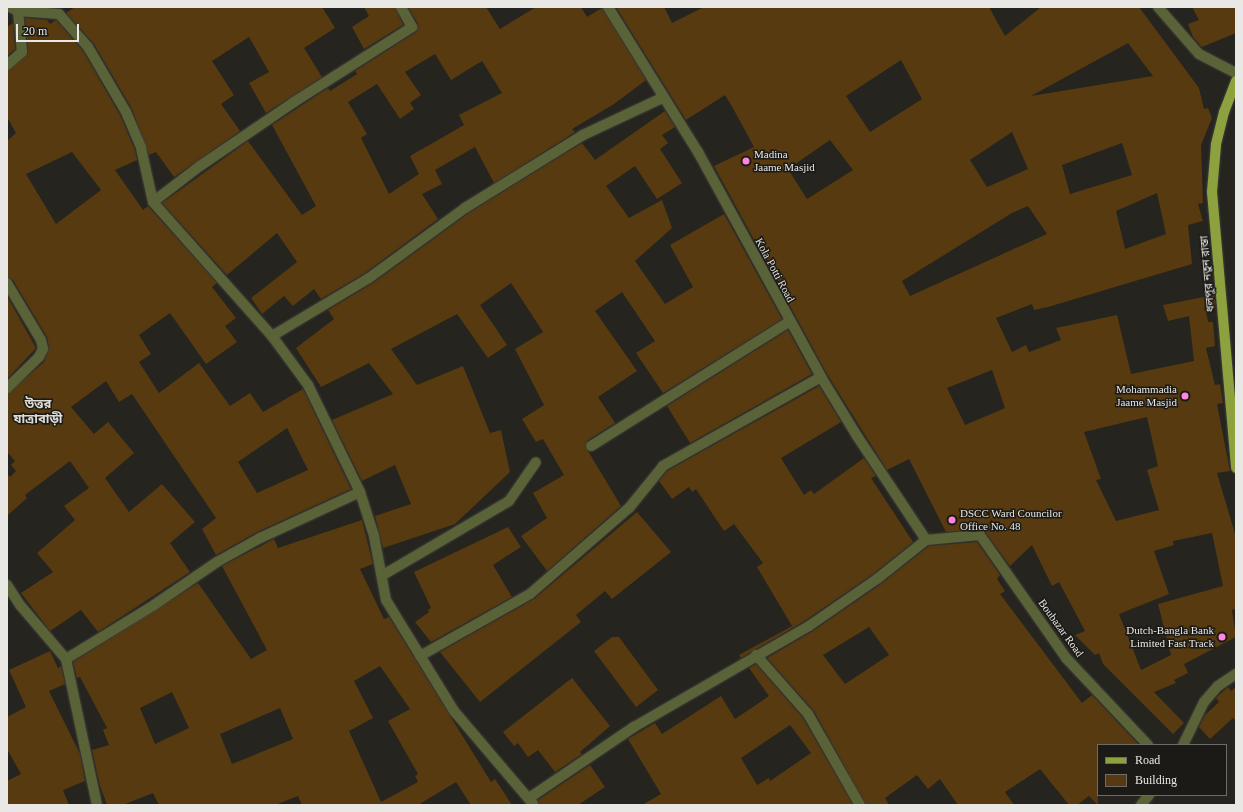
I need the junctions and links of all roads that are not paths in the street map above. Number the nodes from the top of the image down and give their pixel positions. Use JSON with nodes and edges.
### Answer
{"nodes":[{"id":1,"x":401,"y":7,"type":"edge"},
{"id":2,"x":608,"y":7,"type":"edge"},
{"id":3,"x":1158,"y":7,"type":"edge"},
{"id":4,"x":14,"y":9,"type":"edge"},
{"id":5,"x":7,"y":65,"type":"edge"},
{"id":6,"x":1236,"y":73,"type":"edge"},
{"id":7,"x":1236,"y":81,"type":"edge"},
{"id":8,"x":664,"y":97,"type":"junction"},
{"id":9,"x":154,"y":202,"type":"junction"},
{"id":10,"x":7,"y":283,"type":"edge"},
{"id":11,"x":789,"y":322,"type":"junction"},
{"id":12,"x":272,"y":336,"type":"junction"},
{"id":13,"x":821,"y":377,"type":"junction"},
{"id":14,"x":7,"y":388,"type":"edge"},
{"id":15,"x":591,"y":446,"type":"dead end"},
{"id":16,"x":536,"y":462,"type":"dead end"},
{"id":17,"x":1236,"y":468,"type":"edge"},
{"id":18,"x":360,"y":492,"type":"junction"},
{"id":19,"x":926,"y":540,"type":"junction"},
{"id":20,"x":383,"y":575,"type":"junction"},
{"id":21,"x":7,"y":585,"type":"edge"},
{"id":22,"x":756,"y":655,"type":"junction"},
{"id":23,"x":420,"y":656,"type":"junction"},
{"id":24,"x":66,"y":659,"type":"junction"},
{"id":25,"x":1236,"y":674,"type":"edge"},
{"id":26,"x":1147,"y":744,"type":"edge"},
{"id":27,"x":1183,"y":744,"type":"edge"},
{"id":28,"x":1148,"y":796,"type":"edge"},
{"id":29,"x":531,"y":801,"type":"edge"},
{"id":30,"x":97,"y":805,"type":"edge"},
{"id":31,"x":860,"y":805,"type":"edge"},
{"id":32,"x":1142,"y":805,"type":"edge"}],
"edges":[{"from":1,"to":9,"type":"street"},
{"from":2,"to":8,"type":"street","name":"Kola Potti Road"},
{"from":3,"to":6,"type":"street"},
{"from":4,"to":5,"type":"street"},
{"from":4,"to":9,"type":"street"},
{"from":7,"to":17,"type":"main road","name":"ধলপুর নতুন রাস্তা"},
{"from":8,"to":11,"type":"street","name":"Kola Potti Road"},
{"from":8,"to":12,"type":"street"},
{"from":9,"to":12,"type":"street"},
{"from":10,"to":14,"type":"street"},
{"from":11,"to":13,"type":"street","name":"Kola Potti Road"},
{"from":11,"to":15,"type":"street"},
{"from":12,"to":18,"type":"street"},
{"from":13,"to":19,"type":"street","name":"Kola Potti Road"},
{"from":13,"to":23,"type":"street"},
{"from":16,"to":20,"type":"street"},
{"from":18,"to":20,"type":"street"},
{"from":18,"to":24,"type":"street"},
{"from":19,"to":22,"type":"street"},
{"from":19,"to":26,"type":"street","name":"Boubazar Road"},
{"from":20,"to":23,"type":"street"},
{"from":21,"to":24,"type":"street"},
{"from":22,"to":29,"type":"street"},
{"from":22,"to":31,"type":"street"},
{"from":23,"to":29,"type":"street"},
{"from":24,"to":30,"type":"street"},
{"from":25,"to":27,"type":"street"},
{"from":28,"to":32,"type":"street"}]}
